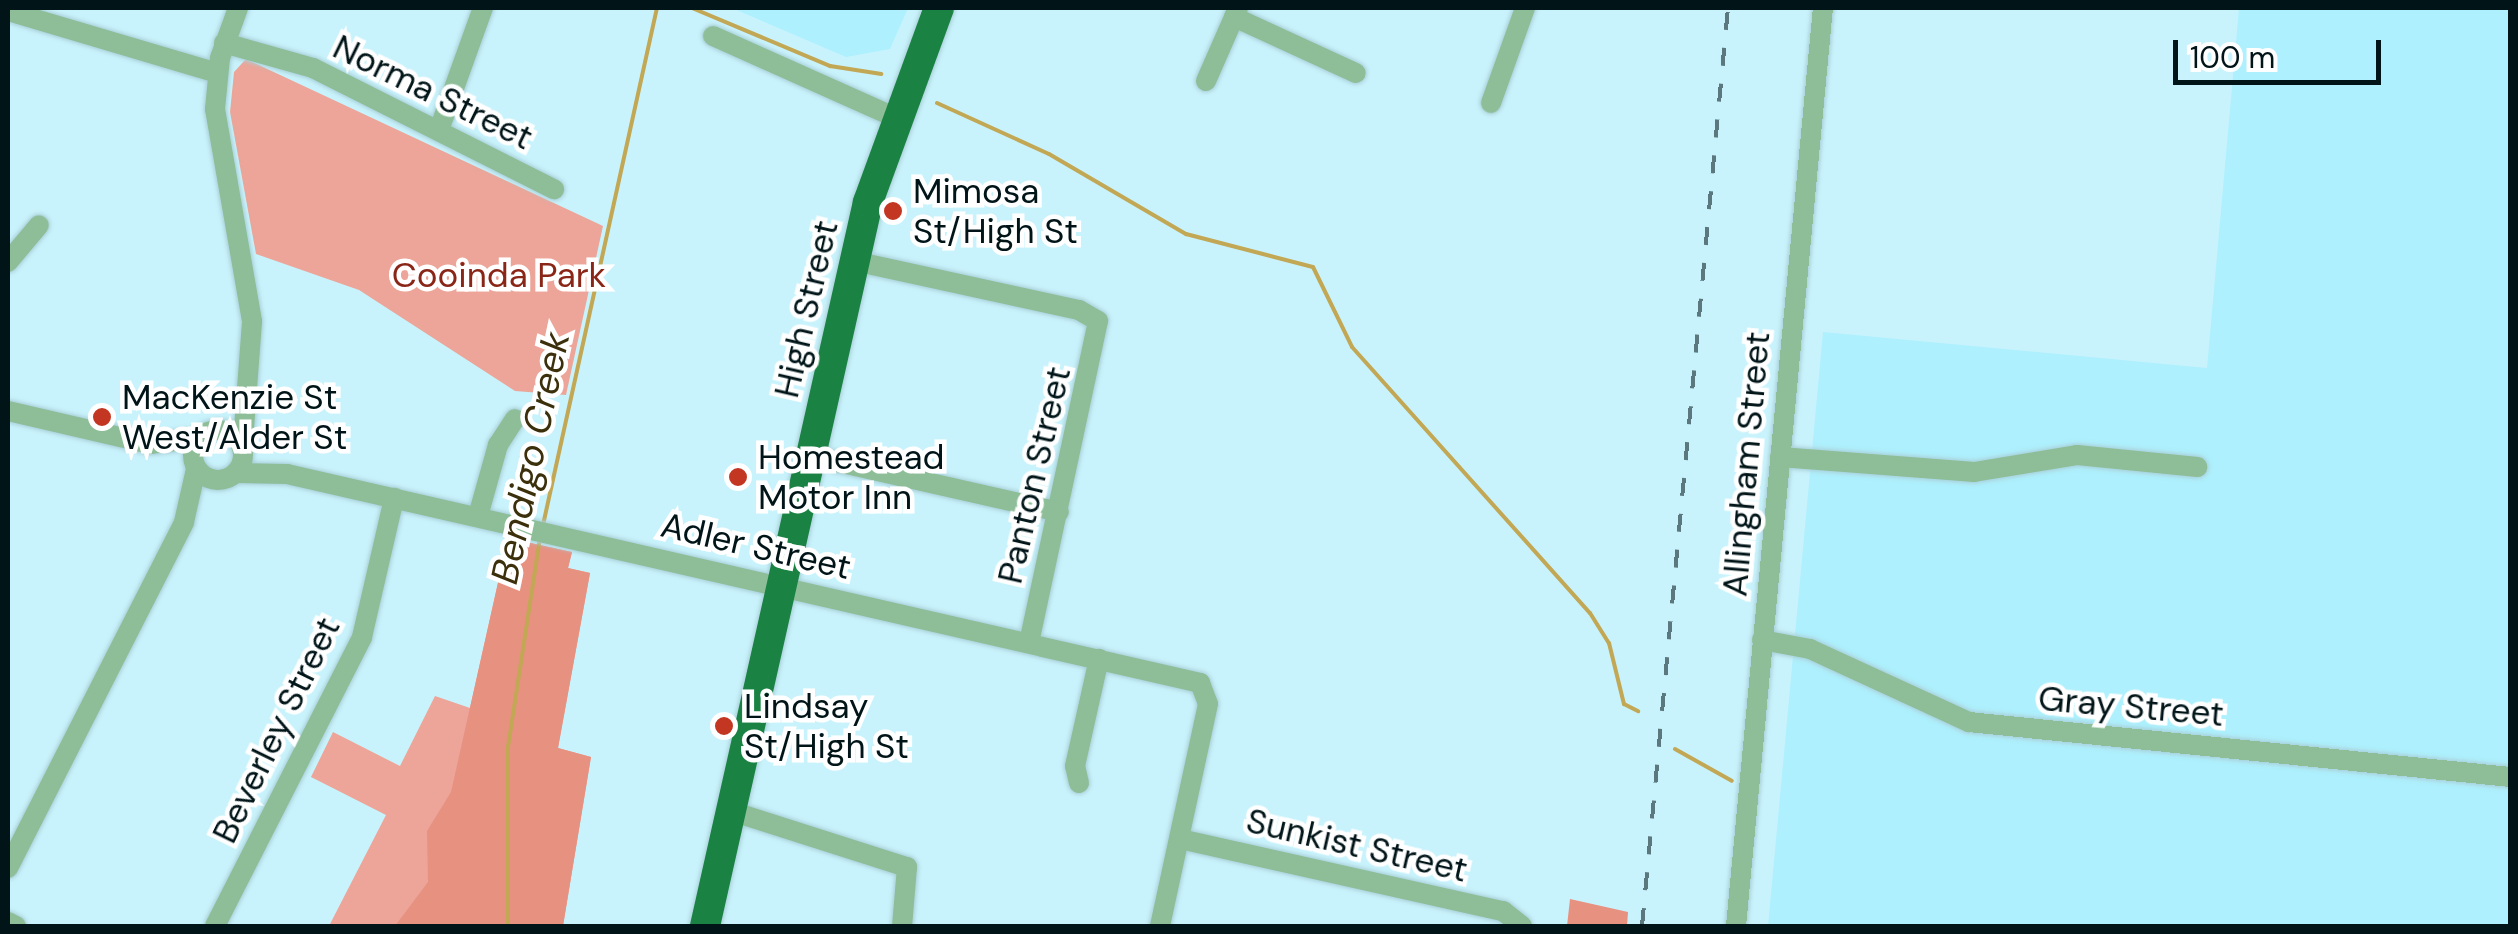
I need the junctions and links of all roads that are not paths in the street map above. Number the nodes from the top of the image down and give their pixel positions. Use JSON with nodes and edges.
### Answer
{"nodes":[{"id":1,"x":238,"y":8,"type":"edge"},
{"id":2,"x":483,"y":8,"type":"edge"},
{"id":3,"x":939,"y":8,"type":"edge"},
{"id":4,"x":1525,"y":8,"type":"edge"},
{"id":5,"x":1822,"y":8,"type":"edge"},
{"id":6,"x":16,"y":11,"type":"edge"},
{"id":7,"x":1236,"y":12,"type":"edge"},
{"id":8,"x":713,"y":36,"type":"dead end"},
{"id":9,"x":224,"y":44,"type":"junction"},
{"id":10,"x":1356,"y":72,"type":"dead end"},
{"id":11,"x":217,"y":73,"type":"junction"},
{"id":12,"x":1206,"y":81,"type":"dead end"},
{"id":13,"x":1492,"y":104,"type":"dead end"},
{"id":14,"x":894,"y":117,"type":"junction"},
{"id":15,"x":438,"y":130,"type":"junction"},
{"id":16,"x":554,"y":189,"type":"dead end"},
{"id":17,"x":39,"y":225,"type":"dead end"},
{"id":18,"x":854,"y":261,"type":"junction"},
{"id":19,"x":8,"y":262,"type":"edge"},
{"id":20,"x":248,"y":390,"type":"junction"},
{"id":21,"x":8,"y":411,"type":"edge"},
{"id":22,"x":516,"y":419,"type":"dead end"},
{"id":23,"x":208,"y":434,"type":"junction"},
{"id":24,"x":150,"y":444,"type":"junction"},
{"id":25,"x":243,"y":446,"type":"junction"},
{"id":26,"x":811,"y":456,"type":"junction"},
{"id":27,"x":1780,"y":456,"type":"junction"},
{"id":28,"x":195,"y":466,"type":"junction"},
{"id":29,"x":2198,"y":467,"type":"dead end"},
{"id":30,"x":287,"y":474,"type":"junction"},
{"id":31,"x":227,"y":477,"type":"junction"},
{"id":32,"x":394,"y":498,"type":"junction"},
{"id":33,"x":1059,"y":512,"type":"junction"},
{"id":34,"x":478,"y":516,"type":"junction"},
{"id":35,"x":184,"y":522,"type":"junction"},
{"id":36,"x":783,"y":586,"type":"junction"},
{"id":37,"x":1762,"y":640,"type":"junction"},
{"id":38,"x":1030,"y":643,"type":"junction"},
{"id":39,"x":1099,"y":659,"type":"junction"},
{"id":40,"x":2510,"y":777,"type":"edge"},
{"id":41,"x":1079,"y":784,"type":"dead end"},
{"id":42,"x":731,"y":811,"type":"junction"},
{"id":43,"x":1180,"y":839,"type":"junction"},
{"id":44,"x":8,"y":868,"type":"edge"},
{"id":45,"x":8,"y":922,"type":"edge"},
{"id":46,"x":1520,"y":923,"type":"edge"},
{"id":47,"x":16,"y":926,"type":"edge"},
{"id":48,"x":216,"y":926,"type":"edge"},
{"id":49,"x":704,"y":926,"type":"edge"},
{"id":50,"x":902,"y":926,"type":"edge"},
{"id":51,"x":1160,"y":926,"type":"edge"},
{"id":52,"x":1736,"y":926,"type":"edge"}],
"edges":[{"from":1,"to":9,"type":"street"},
{"from":2,"to":15,"type":"street"},
{"from":3,"to":14,"type":"highway","name":"High Street"},
{"from":4,"to":13,"type":"street"},
{"from":5,"to":27,"type":"street","name":"Allingham Street"},
{"from":6,"to":11,"type":"street"},
{"from":7,"to":10,"type":"street"},
{"from":7,"to":12,"type":"street"},
{"from":8,"to":14,"type":"street"},
{"from":9,"to":11,"type":"street"},
{"from":9,"to":15,"type":"street","name":"Norma Street"},
{"from":11,"to":20,"type":"street"},
{"from":14,"to":18,"type":"highway","name":"High Street"},
{"from":15,"to":16,"type":"street","name":"Norma Street"},
{"from":17,"to":19,"type":"street"},
{"from":18,"to":26,"type":"highway","name":"High Street"},
{"from":18,"to":33,"type":"street","name":"Panton Street"},
{"from":20,"to":23,"type":"street"},
{"from":20,"to":25,"type":"street"},
{"from":21,"to":24,"type":"street"},
{"from":22,"to":34,"type":"street"},
{"from":23,"to":24,"type":"street"},
{"from":23,"to":25,"type":"street","name":"Adler Street"},
{"from":23,"to":28,"type":"street"},
{"from":24,"to":28,"type":"street"},
{"from":25,"to":30,"type":"street","name":"Adler Street"},
{"from":25,"to":31,"type":"street"},
{"from":26,"to":33,"type":"street"},
{"from":26,"to":36,"type":"highway","name":"High Street"},
{"from":27,"to":29,"type":"street"},
{"from":27,"to":37,"type":"street","name":"Allingham Street"},
{"from":28,"to":31,"type":"street"},
{"from":28,"to":35,"type":"street"},
{"from":30,"to":31,"type":"street","name":"Adler Street"},
{"from":30,"to":32,"type":"street","name":"Adler Street"},
{"from":31,"to":35,"type":"street"},
{"from":32,"to":34,"type":"street","name":"Adler Street"},
{"from":32,"to":48,"type":"street","name":"Beverley Street"},
{"from":33,"to":38,"type":"street","name":"Panton Street"},
{"from":34,"to":36,"type":"street","name":"Adler Street"},
{"from":35,"to":44,"type":"street"},
{"from":36,"to":38,"type":"street","name":"Adler Street"},
{"from":36,"to":42,"type":"highway","name":"High Street"},
{"from":37,"to":40,"type":"street","name":"Gray Street"},
{"from":37,"to":52,"type":"street","name":"Allingham Street"},
{"from":38,"to":39,"type":"street","name":"Adler Street"},
{"from":39,"to":41,"type":"street"},
{"from":39,"to":43,"type":"street","name":"Adler Street"},
{"from":42,"to":49,"type":"highway","name":"High Street"},
{"from":42,"to":50,"type":"street"},
{"from":43,"to":46,"type":"street","name":"Sunkist Street"},
{"from":43,"to":51,"type":"street"},
{"from":45,"to":47,"type":"street"}]}
